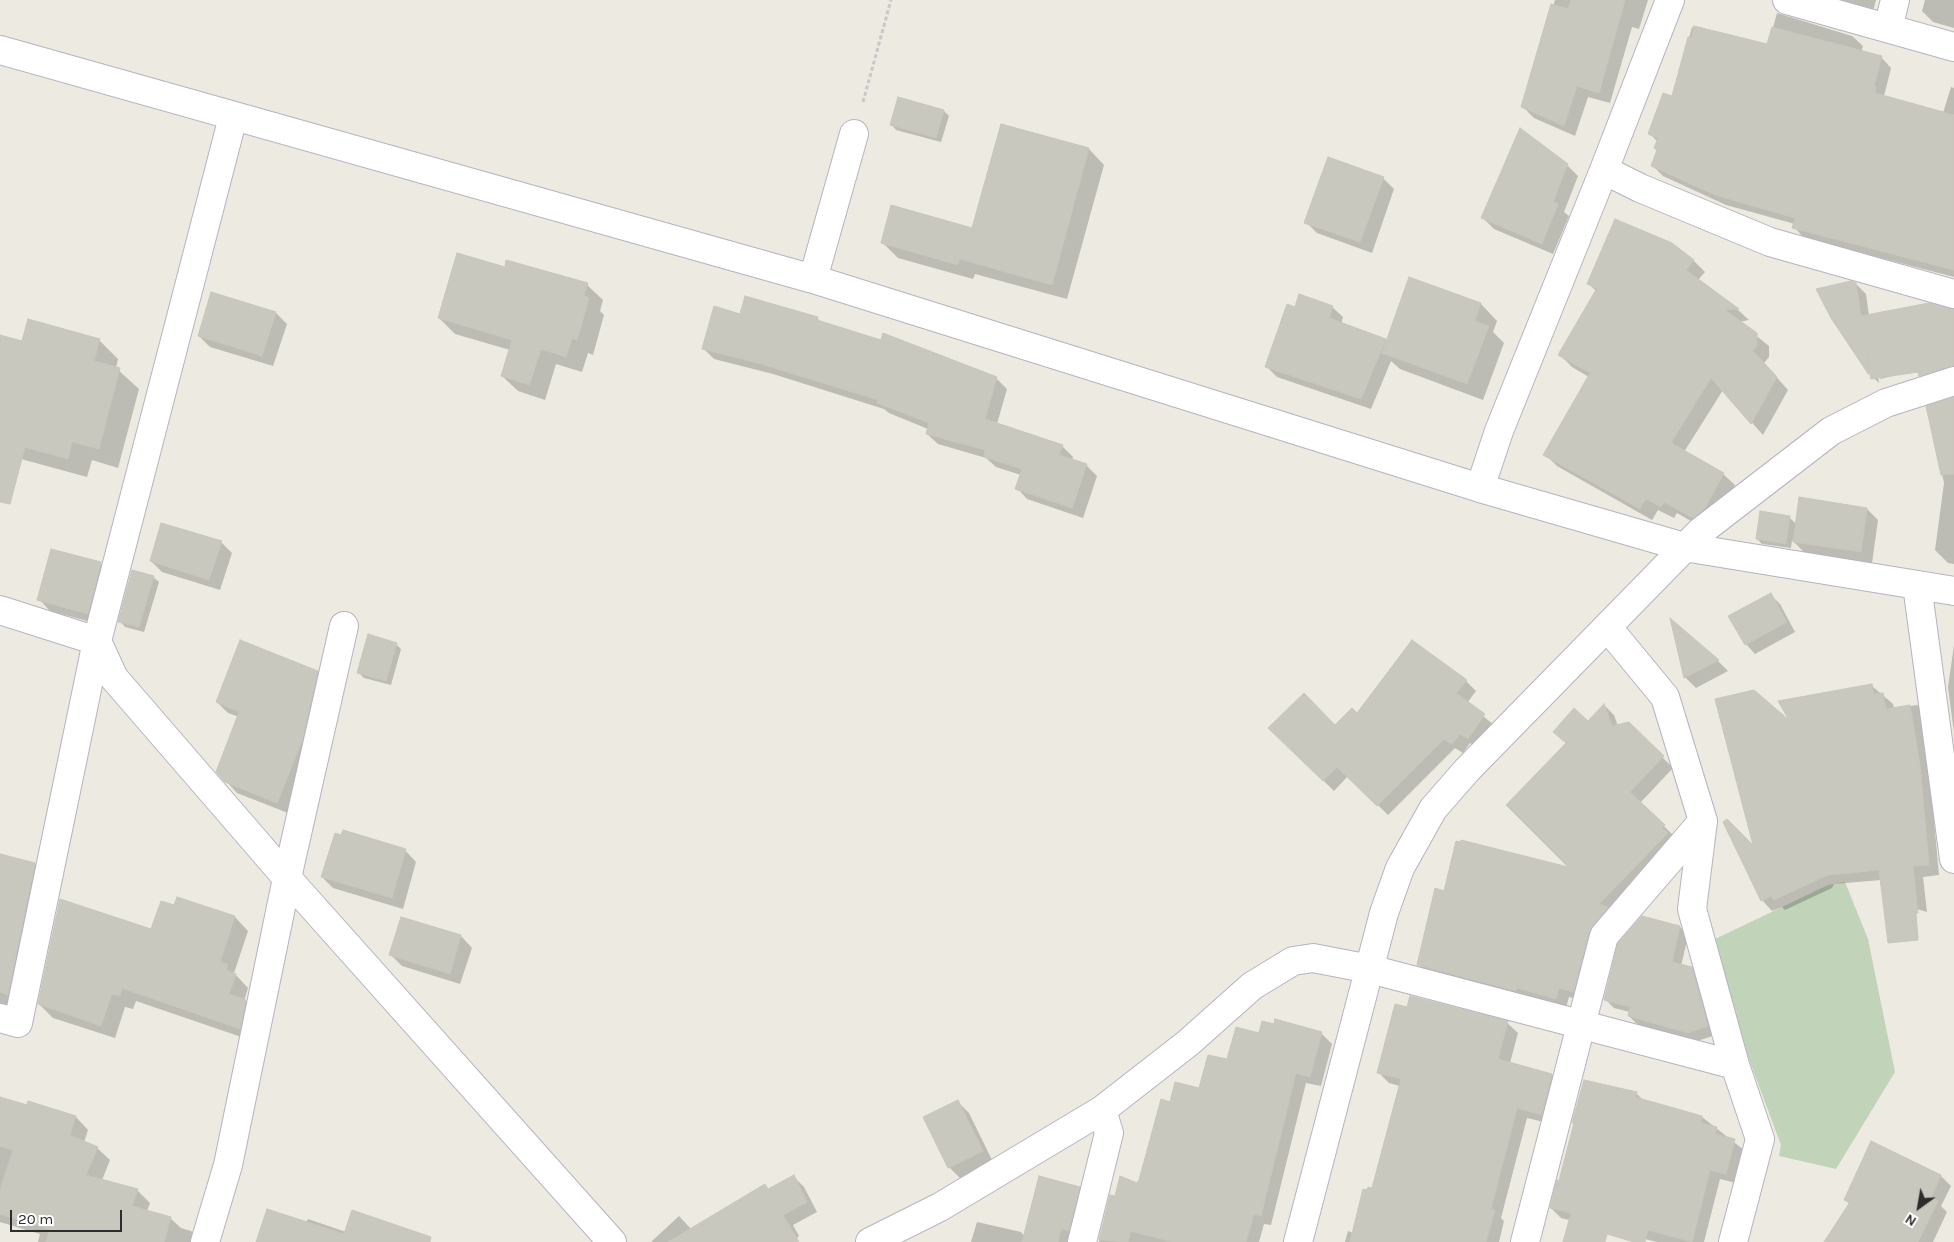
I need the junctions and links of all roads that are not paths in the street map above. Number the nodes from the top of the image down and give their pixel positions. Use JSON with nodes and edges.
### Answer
{"nodes":[{"id":1,"x":1670,"y":0,"type":"edge"},
{"id":2,"x":1787,"y":0,"type":"edge"},
{"id":3,"x":1895,"y":0,"type":"edge"},
{"id":4,"x":1888,"y":28,"type":"junction"},
{"id":5,"x":1954,"y":47,"type":"edge"},
{"id":6,"x":0,"y":50,"type":"edge"},
{"id":7,"x":233,"y":117,"type":"junction"},
{"id":8,"x":854,"y":134,"type":"road end"},
{"id":9,"x":1604,"y":170,"type":"junction"},
{"id":10,"x":813,"y":279,"type":"junction"},
{"id":11,"x":1954,"y":294,"type":"edge"},
{"id":12,"x":1954,"y":381,"type":"edge"},
{"id":13,"x":1480,"y":488,"type":"junction"},
{"id":14,"x":1684,"y":547,"type":"junction"},
{"id":15,"x":1917,"y":585,"type":"junction"},
{"id":16,"x":1954,"y":591,"type":"edge"},
{"id":17,"x":0,"y":610,"type":"edge"},
{"id":18,"x":344,"y":626,"type":"dead end"},
{"id":19,"x":1608,"y":628,"type":"junction"},
{"id":20,"x":97,"y":641,"type":"junction"},
{"id":21,"x":1703,"y":822,"type":"junction"},
{"id":22,"x":1954,"y":858,"type":"edge"},
{"id":23,"x":287,"y":878,"type":"junction"},
{"id":24,"x":1370,"y":969,"type":"junction"},
{"id":25,"x":0,"y":1018,"type":"edge"},
{"id":26,"x":1582,"y":1024,"type":"junction"},
{"id":27,"x":1735,"y":1065,"type":"junction"},
{"id":28,"x":1102,"y":1110,"type":"junction"},
{"id":29,"x":204,"y":1242,"type":"edge"},
{"id":30,"x":612,"y":1242,"type":"edge"},
{"id":31,"x":870,"y":1242,"type":"edge"},
{"id":32,"x":1082,"y":1242,"type":"edge"},
{"id":33,"x":1298,"y":1242,"type":"edge"},
{"id":34,"x":1525,"y":1242,"type":"edge"},
{"id":35,"x":1733,"y":1242,"type":"edge"}],
"edges":[{"from":1,"to":9,"type":"street"},
{"from":2,"to":4,"type":"street"},
{"from":3,"to":4,"type":"street"},
{"from":4,"to":5,"type":"street"},
{"from":6,"to":7,"type":"street"},
{"from":7,"to":10,"type":"street"},
{"from":7,"to":20,"type":"street"},
{"from":8,"to":10,"type":"street"},
{"from":9,"to":11,"type":"street"},
{"from":9,"to":13,"type":"street"},
{"from":10,"to":13,"type":"street"},
{"from":12,"to":14,"type":"street"},
{"from":13,"to":14,"type":"street"},
{"from":14,"to":15,"type":"street"},
{"from":14,"to":19,"type":"street"},
{"from":15,"to":16,"type":"street"},
{"from":15,"to":22,"type":"street"},
{"from":17,"to":20,"type":"street"},
{"from":18,"to":23,"type":"street"},
{"from":19,"to":21,"type":"street"},
{"from":19,"to":24,"type":"street"},
{"from":20,"to":23,"type":"street"},
{"from":20,"to":25,"type":"street"},
{"from":21,"to":26,"type":"street"},
{"from":21,"to":27,"type":"street"},
{"from":23,"to":29,"type":"street"},
{"from":23,"to":30,"type":"street"},
{"from":24,"to":26,"type":"street"},
{"from":24,"to":28,"type":"street"},
{"from":24,"to":33,"type":"street"},
{"from":26,"to":27,"type":"street"},
{"from":26,"to":34,"type":"street"},
{"from":27,"to":35,"type":"street"},
{"from":28,"to":31,"type":"street"},
{"from":28,"to":32,"type":"street"}]}
